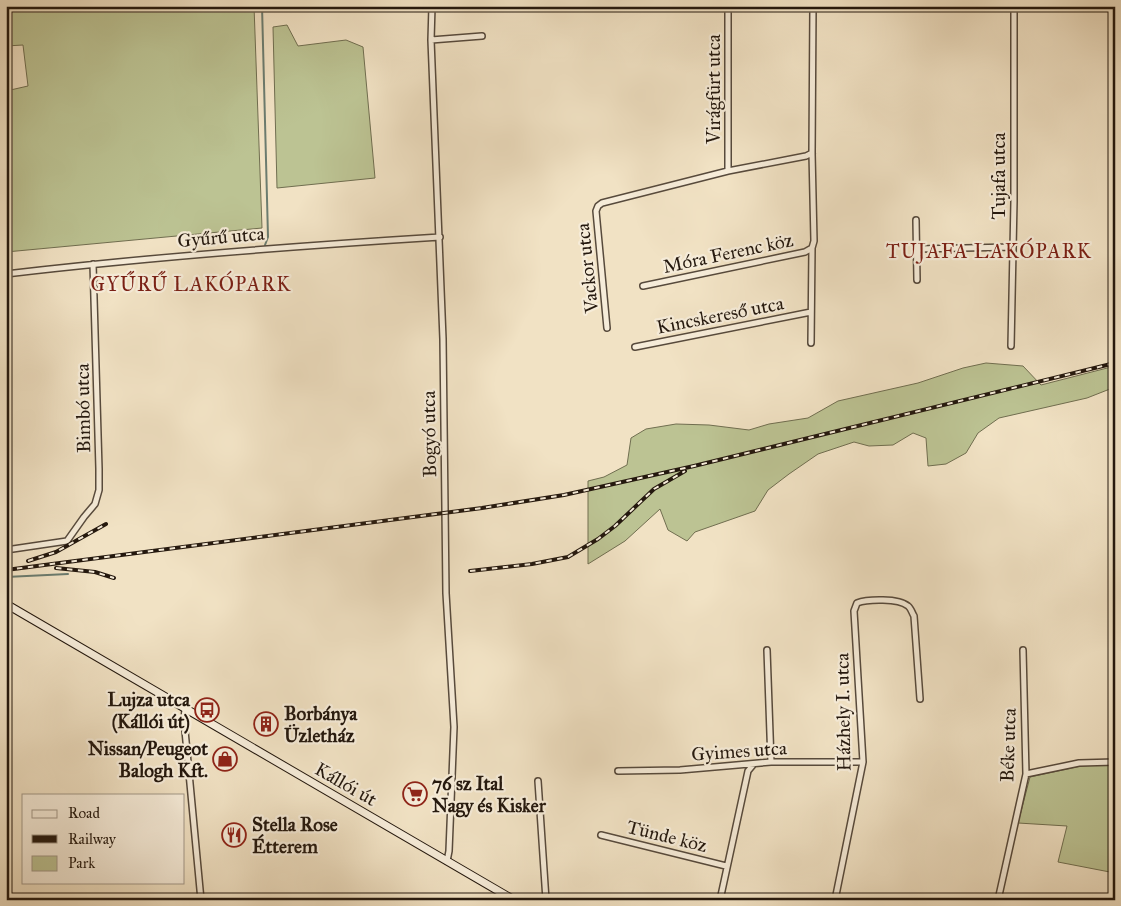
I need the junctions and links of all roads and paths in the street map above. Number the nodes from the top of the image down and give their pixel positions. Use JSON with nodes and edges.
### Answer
{"nodes":[{"id":1,"x":432,"y":6,"type":"edge"},
{"id":2,"x":728,"y":6,"type":"edge"},
{"id":3,"x":813,"y":6,"type":"edge"},
{"id":4,"x":1014,"y":6,"type":"edge"},
{"id":5,"x":482,"y":36,"type":"dead end"},
{"id":6,"x":432,"y":40,"type":"junction"},
{"id":7,"x":812,"y":153,"type":"junction"},
{"id":8,"x":728,"y":171,"type":"junction"},
{"id":9,"x":598,"y":206,"type":"joint"},
{"id":10,"x":916,"y":220,"type":"dead end"},
{"id":11,"x":440,"y":237,"type":"junction"},
{"id":12,"x":812,"y":248,"type":"junction"},
{"id":13,"x":1012,"y":248,"type":"junction"},
{"id":14,"x":917,"y":249,"type":"junction"},
{"id":15,"x":92,"y":264,"type":"junction"},
{"id":16,"x":6,"y":274,"type":"edge"},
{"id":17,"x":917,"y":280,"type":"dead end"},
{"id":18,"x":643,"y":286,"type":"dead end"},
{"id":19,"x":811,"y":312,"type":"junction"},
{"id":20,"x":607,"y":328,"type":"dead end"},
{"id":21,"x":811,"y":343,"type":"dead end"},
{"id":22,"x":1011,"y":346,"type":"dead end"},
{"id":23,"x":635,"y":348,"type":"dead end"},
{"id":24,"x":6,"y":550,"type":"edge"},
{"id":25,"x":6,"y":604,"type":"edge"},
{"id":26,"x":768,"y":650,"type":"dead end"},
{"id":27,"x":1023,"y":650,"type":"dead end"},
{"id":28,"x":920,"y":699,"type":"dead end"},
{"id":29,"x":185,"y":709,"type":"junction"},
{"id":30,"x":771,"y":762,"type":"junction"},
{"id":31,"x":863,"y":762,"type":"junction"},
{"id":32,"x":1115,"y":762,"type":"edge"},
{"id":33,"x":753,"y":765,"type":"junction"},
{"id":34,"x":618,"y":771,"type":"dead end"},
{"id":35,"x":1026,"y":774,"type":"junction"},
{"id":36,"x":538,"y":781,"type":"dead end"},
{"id":37,"x":601,"y":835,"type":"dead end"},
{"id":38,"x":446,"y":861,"type":"junction"},
{"id":39,"x":726,"y":866,"type":"junction"},
{"id":40,"x":201,"y":900,"type":"edge"},
{"id":41,"x":514,"y":900,"type":"edge"},
{"id":42,"x":546,"y":900,"type":"edge"},
{"id":43,"x":720,"y":900,"type":"edge"},
{"id":44,"x":835,"y":900,"type":"edge"},
{"id":45,"x":998,"y":900,"type":"edge"}],
"edges":[{"from":1,"to":6,"type":"street","name":"Bogyó utca"},
{"from":2,"to":8,"type":"street","name":"Virágfürt utca"},
{"from":3,"to":7,"type":"street","name":"Móra Ferenc köz"},
{"from":4,"to":13,"type":"street","name":"Tujafa utca"},
{"from":5,"to":6,"type":"street"},
{"from":6,"to":11,"type":"street","name":"Bogyó utca"},
{"from":7,"to":8,"type":"street","name":"Virágfürt utca"},
{"from":7,"to":12,"type":"street","name":"Móra Ferenc köz"},
{"from":8,"to":9,"type":"street","name":"Virágfürt utca"},
{"from":9,"to":20,"type":"street","name":"Vackor utca"},
{"from":10,"to":14,"type":"street"},
{"from":11,"to":15,"type":"street","name":"Gyűrű utca"},
{"from":11,"to":38,"type":"street","name":"Bogyó utca"},
{"from":12,"to":18,"type":"street","name":"Móra Ferenc köz"},
{"from":12,"to":19,"type":"street"},
{"from":13,"to":14,"type":"street"},
{"from":13,"to":22,"type":"street","name":"Tujafa utca"},
{"from":14,"to":17,"type":"street"},
{"from":15,"to":16,"type":"street","name":"Gyűrű utca"},
{"from":15,"to":24,"type":"street","name":"Bimbó utca"},
{"from":19,"to":21,"type":"street"},
{"from":19,"to":23,"type":"street","name":"Kincskereső utca"},
{"from":25,"to":29,"type":"main road","name":"Kállói út"},
{"from":26,"to":30,"type":"street"},
{"from":27,"to":35,"type":"street","name":"Béke utca"},
{"from":28,"to":31,"type":"street","name":"Házhely I. utca"},
{"from":29,"to":38,"type":"main road","name":"Kállói út"},
{"from":29,"to":40,"type":"street"},
{"from":30,"to":31,"type":"street","name":"Gyimes utca"},
{"from":30,"to":33,"type":"street","name":"Gyimes utca"},
{"from":31,"to":44,"type":"street","name":"Házhely I. utca"},
{"from":32,"to":35,"type":"street"},
{"from":33,"to":34,"type":"street","name":"Gyimes utca"},
{"from":33,"to":39,"type":"street"},
{"from":35,"to":45,"type":"street","name":"Béke utca"},
{"from":36,"to":42,"type":"street"},
{"from":37,"to":39,"type":"street","name":"Tünde köz"},
{"from":38,"to":41,"type":"main road","name":"Kállói út"},
{"from":39,"to":43,"type":"street"}]}
